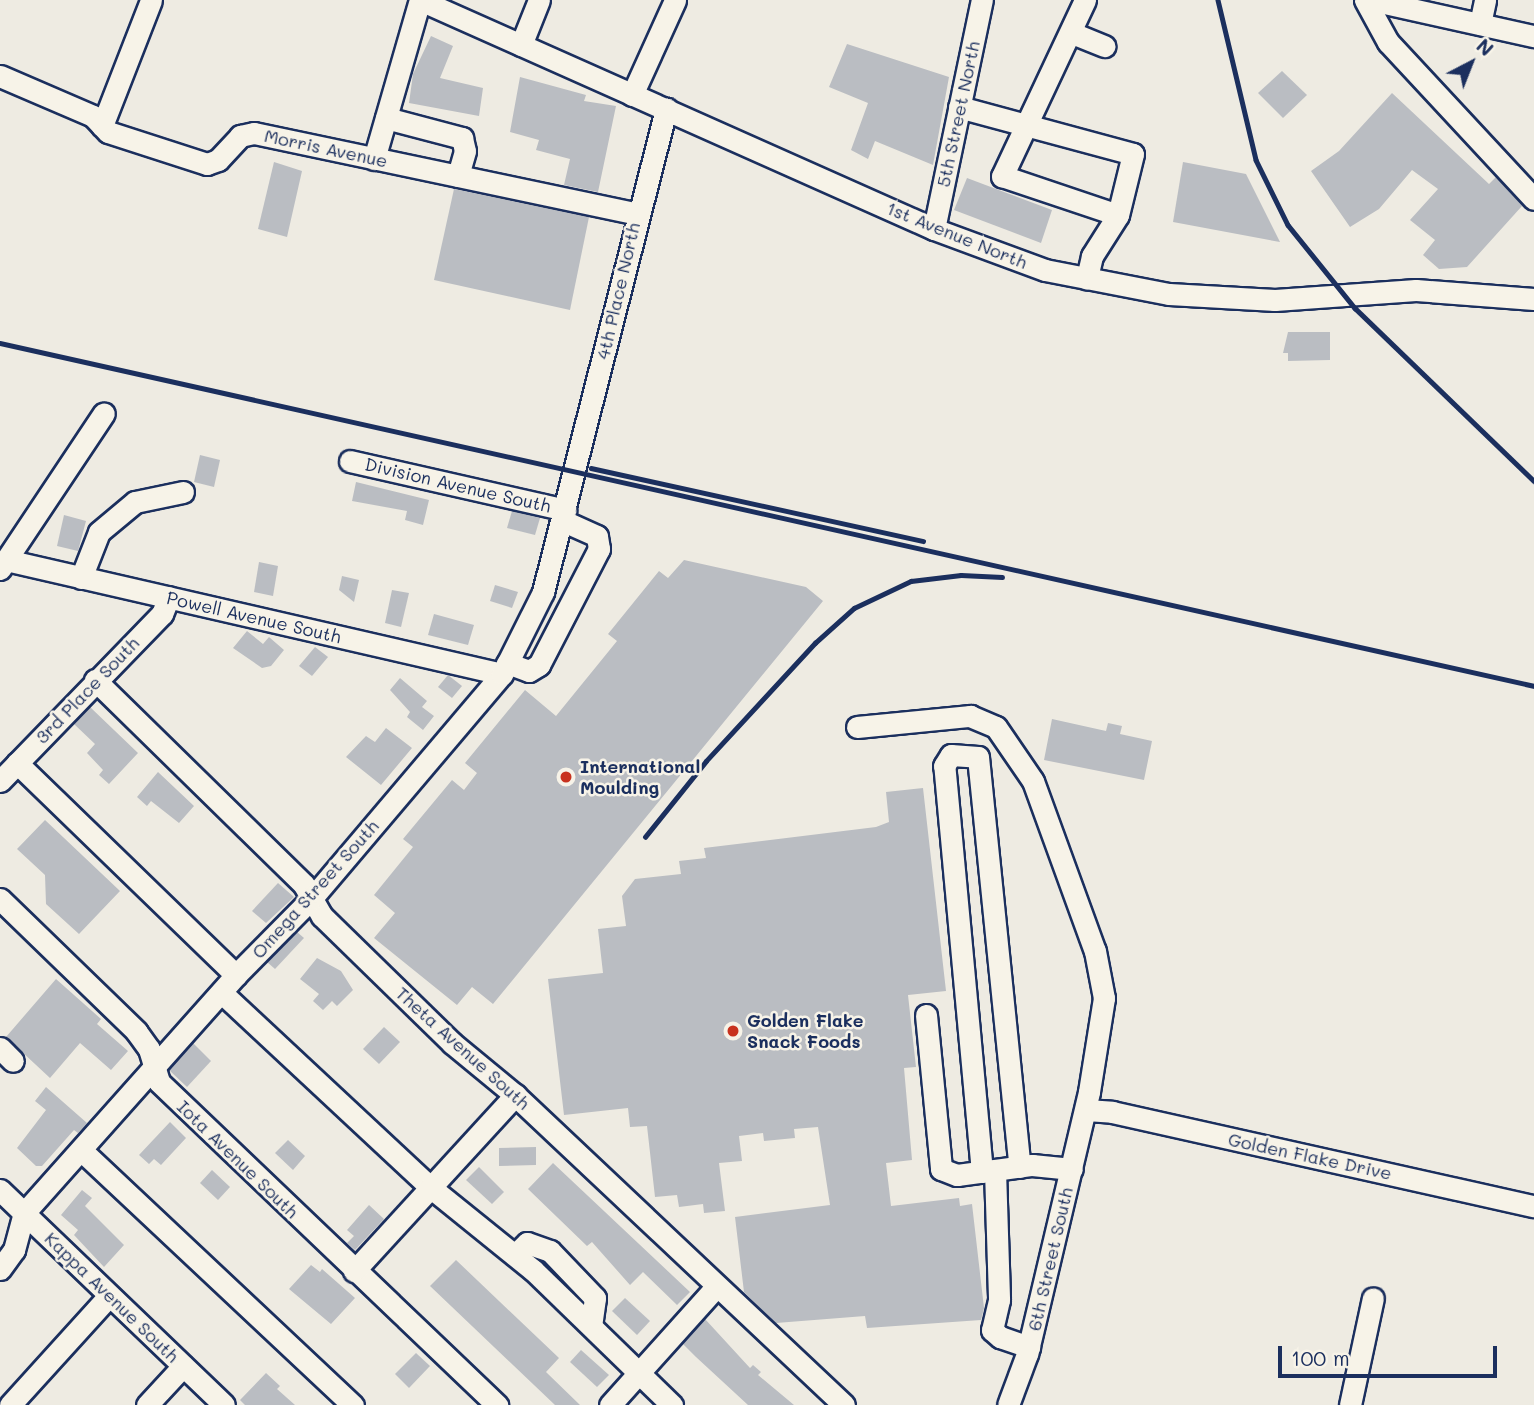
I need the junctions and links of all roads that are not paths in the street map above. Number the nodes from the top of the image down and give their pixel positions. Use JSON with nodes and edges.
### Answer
{"nodes":[{"id":1,"x":151,"y":0,"type":"edge"},
{"id":2,"x":420,"y":0,"type":"edge"},
{"id":3,"x":539,"y":0,"type":"edge"},
{"id":4,"x":675,"y":0,"type":"edge"},
{"id":5,"x":980,"y":0,"type":"edge"},
{"id":6,"x":1086,"y":0,"type":"edge"},
{"id":7,"x":1365,"y":0,"type":"edge"},
{"id":8,"x":1371,"y":0,"type":"edge"},
{"id":9,"x":1485,"y":0,"type":"edge"},
{"id":10,"x":1480,"y":24,"type":"junction"},
{"id":11,"x":1072,"y":33,"type":"junction"},
{"id":12,"x":1534,"y":36,"type":"edge"},
{"id":13,"x":521,"y":45,"type":"junction"},
{"id":14,"x":1104,"y":46,"type":"dead end"},
{"id":15,"x":0,"y":75,"type":"edge"},
{"id":16,"x":632,"y":95,"type":"junction"},
{"id":17,"x":959,"y":107,"type":"junction"},
{"id":18,"x":666,"y":108,"type":"junction"},
{"id":19,"x":386,"y":118,"type":"junction"},
{"id":20,"x":102,"y":125,"type":"junction"},
{"id":21,"x":1029,"y":125,"type":"junction"},
{"id":22,"x":374,"y":159,"type":"junction"},
{"id":23,"x":458,"y":176,"type":"junction"},
{"id":24,"x":1534,"y":199,"type":"edge"},
{"id":25,"x":636,"y":214,"type":"junction"},
{"id":26,"x":1118,"y":215,"type":"junction"},
{"id":27,"x":934,"y":229,"type":"junction"},
{"id":28,"x":1087,"y":278,"type":"junction"},
{"id":29,"x":1534,"y":299,"type":"edge"},
{"id":30,"x":104,"y":413,"type":"dead end"},
{"id":31,"x":350,"y":461,"type":"dead end"},
{"id":32,"x":575,"y":475,"type":"joint"},
{"id":33,"x":183,"y":492,"type":"dead end"},
{"id":34,"x":565,"y":515,"type":"junction"},
{"id":35,"x":3,"y":565,"type":"edge"},
{"id":36,"x":81,"y":578,"type":"junction"},
{"id":37,"x":169,"y":597,"type":"junction"},
{"id":38,"x":504,"y":669,"type":"junction"},
{"id":39,"x":95,"y":680,"type":"junction"},
{"id":40,"x":857,"y":727,"type":"dead end"},
{"id":41,"x":17,"y":763,"type":"junction"},
{"id":42,"x":0,"y":781,"type":"edge"},
{"id":43,"x":312,"y":898,"type":"junction"},
{"id":44,"x":0,"y":900,"type":"edge"},
{"id":45,"x":236,"y":975,"type":"junction"},
{"id":46,"x":222,"y":993,"type":"junction"},
{"id":47,"x":926,"y":1015,"type":"dead end"},
{"id":48,"x":154,"y":1069,"type":"junction"},
{"id":49,"x":515,"y":1095,"type":"junction"},
{"id":50,"x":1086,"y":1110,"type":"junction"},
{"id":51,"x":81,"y":1150,"type":"junction"},
{"id":52,"x":1020,"y":1167,"type":"junction"},
{"id":53,"x":1072,"y":1169,"type":"junction"},
{"id":54,"x":989,"y":1171,"type":"junction"},
{"id":55,"x":430,"y":1187,"type":"junction"},
{"id":56,"x":0,"y":1189,"type":"edge"},
{"id":57,"x":1534,"y":1206,"type":"edge"},
{"id":58,"x":24,"y":1213,"type":"junction"},
{"id":59,"x":9,"y":1232,"type":"edge"},
{"id":60,"x":0,"y":1269,"type":"edge"},
{"id":61,"x":354,"y":1270,"type":"junction"},
{"id":62,"x":716,"y":1287,"type":"junction"},
{"id":63,"x":110,"y":1296,"type":"junction"},
{"id":64,"x":1373,"y":1298,"type":"dead end"},
{"id":65,"x":1029,"y":1347,"type":"junction"},
{"id":66,"x":183,"y":1366,"type":"junction"},
{"id":67,"x":637,"y":1372,"type":"junction"},
{"id":68,"x":1356,"y":1404,"type":"edge"},
{"id":69,"x":10,"y":1405,"type":"edge"},
{"id":70,"x":147,"y":1405,"type":"edge"},
{"id":71,"x":224,"y":1405,"type":"edge"},
{"id":72,"x":353,"y":1405,"type":"edge"},
{"id":73,"x":496,"y":1405,"type":"edge"},
{"id":74,"x":610,"y":1405,"type":"edge"},
{"id":75,"x":672,"y":1405,"type":"edge"},
{"id":76,"x":844,"y":1405,"type":"edge"},
{"id":77,"x":1007,"y":1405,"type":"edge"}],
"edges":[{"from":1,"to":20,"type":"street"},
{"from":2,"to":13,"type":"street","name":"1st Avenue North"},
{"from":2,"to":19,"type":"street"},
{"from":3,"to":13,"type":"street"},
{"from":4,"to":16,"type":"street"},
{"from":5,"to":17,"type":"street","name":"5th Street North"},
{"from":6,"to":11,"type":"street"},
{"from":7,"to":24,"type":"street"},
{"from":8,"to":10,"type":"street"},
{"from":9,"to":10,"type":"street"},
{"from":10,"to":12,"type":"street"},
{"from":11,"to":14,"type":"street"},
{"from":11,"to":21,"type":"street"},
{"from":13,"to":16,"type":"street","name":"1st Avenue North"},
{"from":15,"to":20,"type":"street","name":"Morris Avenue"},
{"from":16,"to":18,"type":"street","name":"1st Avenue North"},
{"from":17,"to":21,"type":"street"},
{"from":17,"to":27,"type":"street","name":"5th Street North"},
{"from":18,"to":25,"type":"street","name":"4th Place North"},
{"from":18,"to":27,"type":"street","name":"1st Avenue North"},
{"from":19,"to":22,"type":"street"},
{"from":19,"to":23,"type":"street"},
{"from":20,"to":22,"type":"street","name":"Morris Avenue"},
{"from":21,"to":26,"type":"street"},
{"from":21,"to":26,"type":"street"},
{"from":22,"to":23,"type":"street","name":"Morris Avenue"},
{"from":23,"to":25,"type":"street","name":"Morris Avenue"},
{"from":25,"to":32,"type":"street","name":"4th Place North"},
{"from":26,"to":28,"type":"street"},
{"from":27,"to":28,"type":"street","name":"1st Avenue North"},
{"from":28,"to":29,"type":"street","name":"1st Avenue North"},
{"from":30,"to":35,"type":"street"},
{"from":31,"to":34,"type":"street","name":"Division Avenue South"},
{"from":32,"to":34,"type":"street","name":"Omega Street South"},
{"from":33,"to":36,"type":"street"},
{"from":34,"to":38,"type":"street","name":"Omega Street South"},
{"from":34,"to":38,"type":"street","name":"Division Avenue South"},
{"from":35,"to":36,"type":"street","name":"Powell Avenue South"},
{"from":36,"to":37,"type":"street","name":"Powell Avenue South"},
{"from":37,"to":38,"type":"street","name":"Powell Avenue South"},
{"from":37,"to":39,"type":"street","name":"3rd Place South"},
{"from":38,"to":43,"type":"street","name":"Omega Street South"},
{"from":39,"to":41,"type":"street","name":"3rd Place South"},
{"from":39,"to":43,"type":"street","name":"Theta Avenue South"},
{"from":40,"to":50,"type":"street","name":"6th Street South"},
{"from":41,"to":42,"type":"street","name":"3rd Place South"},
{"from":41,"to":45,"type":"street"},
{"from":43,"to":45,"type":"street","name":"Omega Street South"},
{"from":43,"to":49,"type":"street","name":"Theta Avenue South"},
{"from":44,"to":48,"type":"street","name":"Iota Avenue South"},
{"from":45,"to":46,"type":"street","name":"Omega Street South"},
{"from":46,"to":48,"type":"street","name":"Omega Street South"},
{"from":46,"to":55,"type":"street"},
{"from":47,"to":54,"type":"street"},
{"from":48,"to":51,"type":"street","name":"Omega Street South"},
{"from":48,"to":61,"type":"street","name":"Iota Avenue South"},
{"from":49,"to":55,"type":"street"},
{"from":49,"to":62,"type":"street","name":"Theta Avenue South"},
{"from":50,"to":53,"type":"street","name":"6th Street South"},
{"from":50,"to":57,"type":"street","name":"Golden Flake Drive"},
{"from":51,"to":58,"type":"street","name":"Omega Street South"},
{"from":51,"to":72,"type":"street"},
{"from":52,"to":53,"type":"street"},
{"from":52,"to":54,"type":"street"},
{"from":52,"to":54,"type":"street"},
{"from":53,"to":65,"type":"street","name":"6th Street South"},
{"from":54,"to":65,"type":"street"},
{"from":55,"to":61,"type":"street"},
{"from":55,"to":67,"type":"street"},
{"from":56,"to":58,"type":"street","name":"Kappa Avenue South"},
{"from":58,"to":59,"type":"street","name":"Omega Street South"},
{"from":58,"to":63,"type":"street","name":"Kappa Avenue South"},
{"from":59,"to":60,"type":"street","name":"Omega Street South"},
{"from":61,"to":73,"type":"street","name":"Iota Avenue South"},
{"from":62,"to":67,"type":"street"},
{"from":62,"to":76,"type":"street","name":"Theta Avenue South"},
{"from":63,"to":66,"type":"street","name":"Kappa Avenue South"},
{"from":63,"to":69,"type":"street"},
{"from":64,"to":68,"type":"street"},
{"from":65,"to":77,"type":"street","name":"6th Street South"},
{"from":66,"to":70,"type":"street"},
{"from":66,"to":71,"type":"street","name":"Kappa Avenue South"},
{"from":67,"to":74,"type":"street"},
{"from":67,"to":75,"type":"street"}]}
